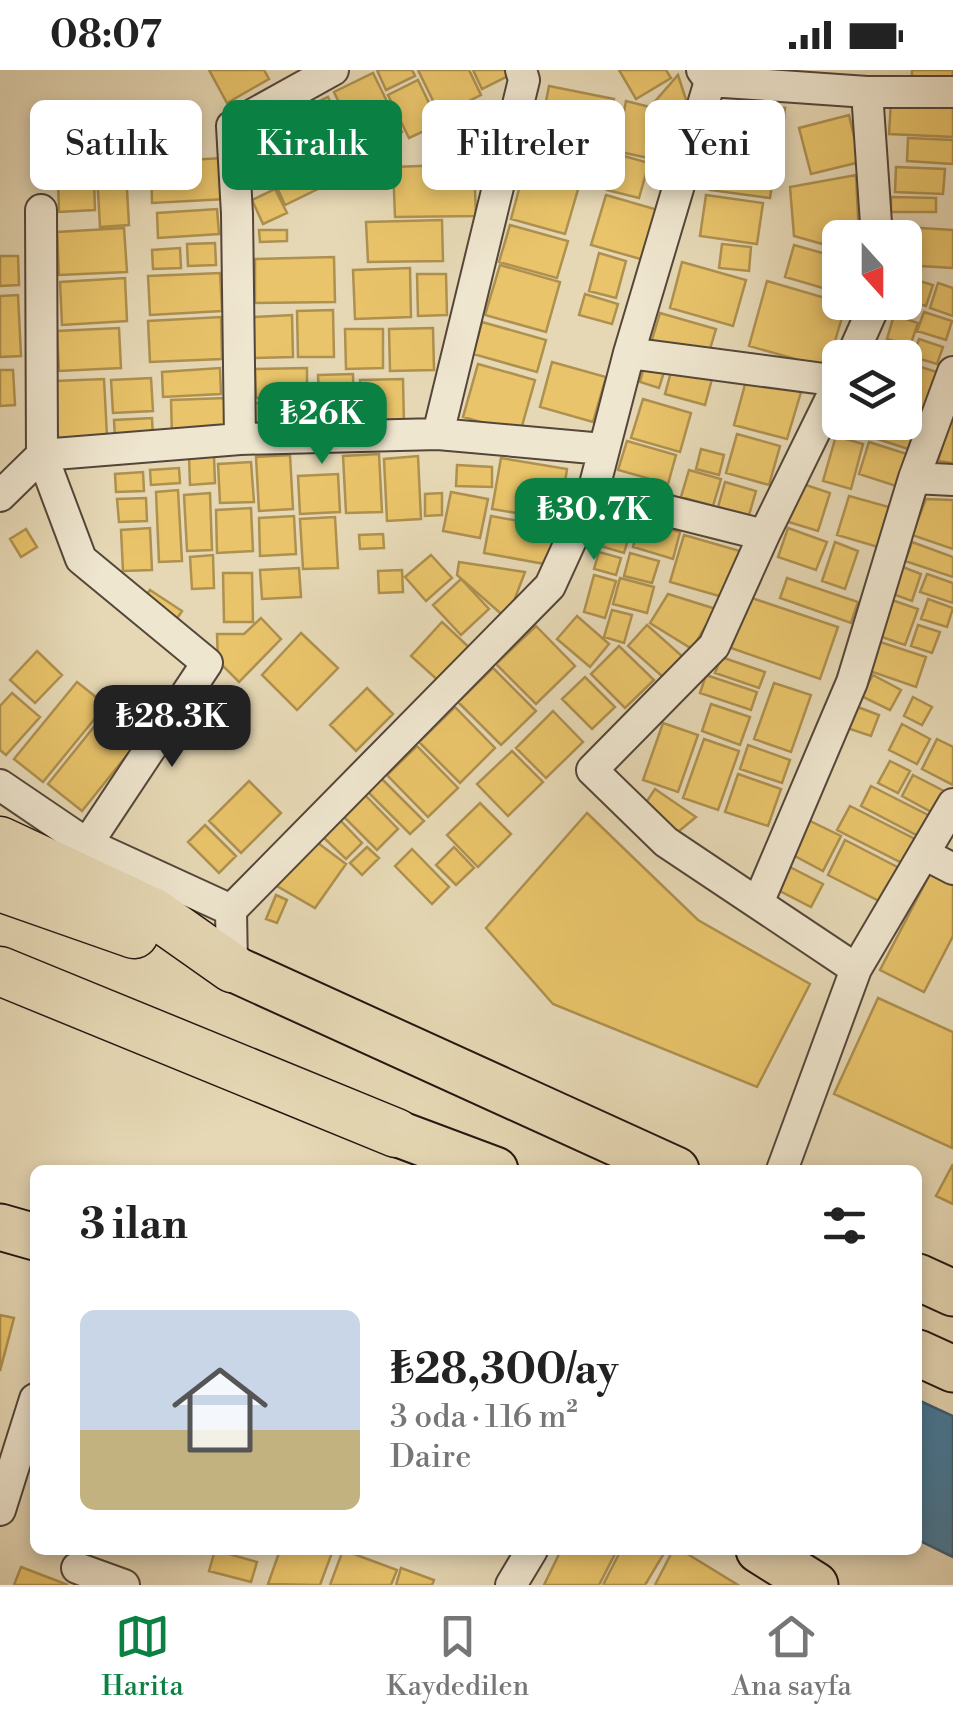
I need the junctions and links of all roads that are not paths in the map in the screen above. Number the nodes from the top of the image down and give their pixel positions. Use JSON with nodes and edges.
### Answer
{"nodes":[{"id":1,"x":333,"y":70,"type":"edge"},
{"id":2,"x":521,"y":70,"type":"edge"},
{"id":3,"x":706,"y":76,"type":"edge"},
{"id":4,"x":867,"y":92,"type":"junction"},
{"id":5,"x":953,"y":92,"type":"edge"},
{"id":6,"x":42,"y":210,"type":"dead end"},
{"id":7,"x":876,"y":220,"type":"edge"},
{"id":8,"x":629,"y":353,"type":"junction"},
{"id":9,"x":953,"y":372,"type":"edge"},
{"id":10,"x":822,"y":379,"type":"edge"},
{"id":11,"x":822,"y":417,"type":"edge"},
{"id":12,"x":438,"y":434,"type":"junction"},
{"id":13,"x":240,"y":439,"type":"junction"},
{"id":14,"x":603,"y":449,"type":"junction"},
{"id":15,"x":42,"y":455,"type":"junction"},
{"id":16,"x":914,"y":478,"type":"junction"},
{"id":17,"x":953,"y":480,"type":"edge"},
{"id":18,"x":593,"y":492,"type":"junction"},
{"id":19,"x":0,"y":496,"type":"edge"},
{"id":20,"x":764,"y":534,"type":"junction"},
{"id":21,"x":0,"y":785,"type":"edge"},
{"id":22,"x":953,"y":804,"type":"edge"},
{"id":23,"x":0,"y":841,"type":"edge"},
{"id":24,"x":87,"y":844,"type":"junction"},
{"id":25,"x":924,"y":854,"type":"junction"},
{"id":26,"x":953,"y":868,"type":"edge"},
{"id":27,"x":0,"y":887,"type":"edge"},
{"id":28,"x":758,"y":903,"type":"junction"},
{"id":29,"x":231,"y":910,"type":"junction"},
{"id":30,"x":232,"y":968,"type":"junction"},
{"id":31,"x":856,"y":969,"type":"junction"},
{"id":32,"x":0,"y":971,"type":"edge"},
{"id":33,"x":0,"y":1006,"type":"edge"},
{"id":34,"x":396,"y":1132,"type":"junction"},
{"id":35,"x":481,"y":1165,"type":"edge"},
{"id":36,"x":665,"y":1165,"type":"edge"},
{"id":37,"x":784,"y":1165,"type":"edge"},
{"id":38,"x":0,"y":1227,"type":"edge"},
{"id":39,"x":30,"y":1236,"type":"edge"},
{"id":40,"x":0,"y":1254,"type":"edge"},
{"id":41,"x":30,"y":1261,"type":"edge"},
{"id":42,"x":922,"y":1279,"type":"edge"},
{"id":43,"x":953,"y":1293,"type":"edge"},
{"id":44,"x":922,"y":1355,"type":"edge"},
{"id":45,"x":953,"y":1369,"type":"edge"},
{"id":46,"x":30,"y":1415,"type":"edge"},
{"id":47,"x":0,"y":1510,"type":"edge"},
{"id":48,"x":529,"y":1555,"type":"edge"},
{"id":49,"x":767,"y":1555,"type":"edge"},
{"id":50,"x":802,"y":1555,"type":"edge"},
{"id":51,"x":77,"y":1568,"type":"dead end"},
{"id":52,"x":124,"y":1585,"type":"edge"},
{"id":53,"x":511,"y":1585,"type":"edge"},
{"id":54,"x":815,"y":1585,"type":"edge"},
{"id":55,"x":849,"y":1585,"type":"edge"}],
"edges":[{"from":1,"to":13,"type":"street"},
{"from":2,"to":12,"type":"street"},
{"from":3,"to":4,"type":"street"},
{"from":3,"to":8,"type":"street"},
{"from":4,"to":5,"type":"street"},
{"from":4,"to":7,"type":"street"},
{"from":6,"to":15,"type":"street"},
{"from":8,"to":10,"type":"street"},
{"from":8,"to":14,"type":"street"},
{"from":9,"to":16,"type":"street"},
{"from":11,"to":20,"type":"street"},
{"from":12,"to":13,"type":"street"},
{"from":12,"to":14,"type":"street"},
{"from":13,"to":15,"type":"street"},
{"from":14,"to":18,"type":"street"},
{"from":15,"to":19,"type":"street"},
{"from":15,"to":24,"type":"street"},
{"from":16,"to":17,"type":"street"},
{"from":16,"to":28,"type":"street"},
{"from":18,"to":20,"type":"street"},
{"from":18,"to":29,"type":"street"},
{"from":20,"to":28,"type":"street"},
{"from":21,"to":24,"type":"street"},
{"from":22,"to":25,"type":"street"},
{"from":23,"to":30,"type":"highway"},
{"from":24,"to":29,"type":"street"},
{"from":25,"to":26,"type":"street"},
{"from":25,"to":31,"type":"street"},
{"from":27,"to":30,"type":"highway"},
{"from":28,"to":31,"type":"street"},
{"from":29,"to":30,"type":"street"},
{"from":30,"to":36,"type":"main road"},
{"from":31,"to":37,"type":"street"},
{"from":32,"to":34,"type":"highway"},
{"from":33,"to":34,"type":"highway"},
{"from":34,"to":35,"type":"main road"},
{"from":38,"to":39,"type":"main road"},
{"from":40,"to":41,"type":"main road"},
{"from":42,"to":43,"type":"main road"},
{"from":44,"to":45,"type":"main road"},
{"from":46,"to":47,"type":"street"},
{"from":48,"to":53,"type":"street"},
{"from":49,"to":54,"type":"main road"},
{"from":50,"to":55,"type":"main road"},
{"from":51,"to":52,"type":"street"}]}
